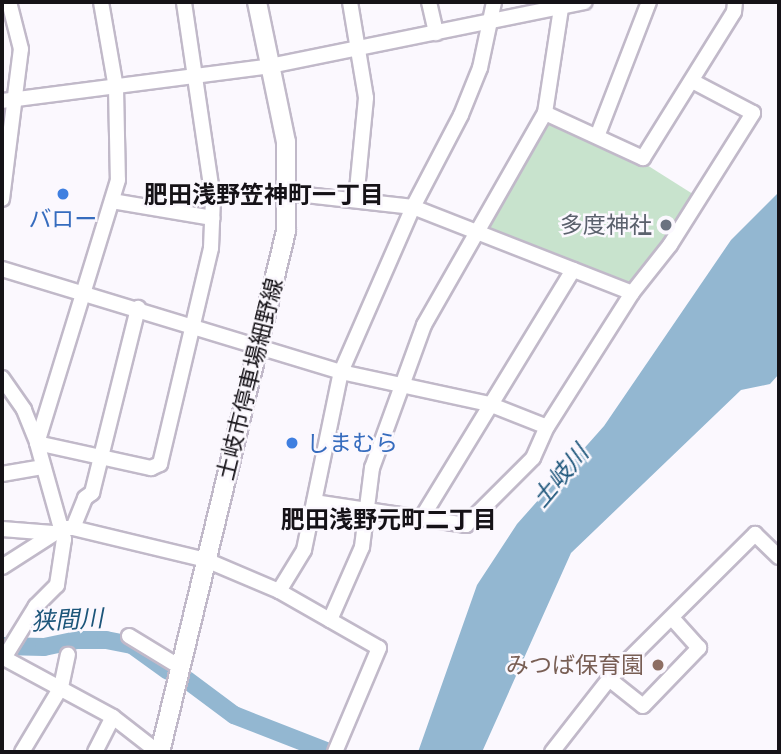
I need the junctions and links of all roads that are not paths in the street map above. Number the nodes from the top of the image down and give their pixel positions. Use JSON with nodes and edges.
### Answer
{"nodes":[{"id":1,"x":9,"y":2,"type":"edge"},
{"id":2,"x":101,"y":2,"type":"edge"},
{"id":3,"x":184,"y":2,"type":"edge"},
{"id":4,"x":257,"y":2,"type":"edge"},
{"id":5,"x":350,"y":2,"type":"edge"},
{"id":6,"x":429,"y":2,"type":"edge"},
{"id":7,"x":494,"y":2,"type":"edge"},
{"id":8,"x":585,"y":2,"type":"edge"},
{"id":9,"x":649,"y":2,"type":"edge"},
{"id":10,"x":735,"y":2,"type":"edge"},
{"id":11,"x":561,"y":4,"type":"edge"},
{"id":12,"x":492,"y":22,"type":"junction"},
{"id":13,"x":436,"y":33,"type":"junction"},
{"id":14,"x":359,"y":47,"type":"junction"},
{"id":15,"x":270,"y":66,"type":"junction"},
{"id":16,"x":198,"y":78,"type":"junction"},
{"id":17,"x":692,"y":81,"type":"junction"},
{"id":18,"x":116,"y":88,"type":"junction"},
{"id":19,"x":9,"y":100,"type":"edge"},
{"id":20,"x":545,"y":113,"type":"junction"},
{"id":21,"x":598,"y":134,"type":"junction"},
{"id":22,"x":288,"y":193,"type":"junction"},
{"id":23,"x":2,"y":199,"type":"edge"},
{"id":24,"x":356,"y":200,"type":"junction"},
{"id":25,"x":112,"y":201,"type":"junction"},
{"id":26,"x":414,"y":207,"type":"junction"},
{"id":27,"x":213,"y":218,"type":"junction"},
{"id":28,"x":477,"y":232,"type":"junction"},
{"id":29,"x":2,"y":268,"type":"edge"},
{"id":30,"x":573,"y":270,"type":"junction"},
{"id":31,"x":86,"y":293,"type":"junction"},
{"id":32,"x":632,"y":293,"type":"junction"},
{"id":33,"x":138,"y":308,"type":"junction"},
{"id":34,"x":194,"y":325,"type":"junction"},
{"id":35,"x":258,"y":344,"type":"junction"},
{"id":36,"x":341,"y":372,"type":"junction"},
{"id":37,"x":2,"y":378,"type":"edge"},
{"id":38,"x":402,"y":384,"type":"junction"},
{"id":39,"x":489,"y":404,"type":"junction"},
{"id":40,"x":547,"y":427,"type":"junction"},
{"id":41,"x":37,"y":443,"type":"junction"},
{"id":42,"x":100,"y":457,"type":"junction"},
{"id":43,"x":43,"y":467,"type":"junction"},
{"id":44,"x":2,"y":474,"type":"edge"},
{"id":45,"x":314,"y":502,"type":"junction"},
{"id":46,"x":366,"y":512,"type":"junction"},
{"id":47,"x":421,"y":519,"type":"junction"},
{"id":48,"x":2,"y":529,"type":"edge"},
{"id":49,"x":63,"y":529,"type":"junction"},
{"id":50,"x":776,"y":548,"type":"edge"},
{"id":51,"x":206,"y":560,"type":"junction"},
{"id":52,"x":2,"y":567,"type":"edge"},
{"id":53,"x":279,"y":591,"type":"junction"},
{"id":54,"x":672,"y":618,"type":"junction"},
{"id":55,"x":330,"y":620,"type":"junction"},
{"id":56,"x":129,"y":636,"type":"dead end"},
{"id":57,"x":6,"y":653,"type":"edge"},
{"id":58,"x":68,"y":655,"type":"dead end"},
{"id":59,"x":180,"y":667,"type":"junction"},
{"id":60,"x":609,"y":679,"type":"junction"},
{"id":61,"x":61,"y":687,"type":"junction"},
{"id":62,"x":113,"y":717,"type":"junction"},
{"id":63,"x":22,"y":752,"type":"edge"},
{"id":64,"x":95,"y":752,"type":"edge"},
{"id":65,"x":159,"y":752,"type":"edge"},
{"id":66,"x":335,"y":752,"type":"edge"},
{"id":67,"x":552,"y":752,"type":"edge"}],
"edges":[{"from":1,"to":19,"type":"street"},
{"from":2,"to":18,"type":"street"},
{"from":3,"to":16,"type":"street"},
{"from":4,"to":15,"type":"main road","name":"土岐市停車場細野線"},
{"from":5,"to":14,"type":"street"},
{"from":6,"to":13,"type":"street"},
{"from":7,"to":12,"type":"street"},
{"from":8,"to":11,"type":"street"},
{"from":9,"to":21,"type":"street"},
{"from":10,"to":17,"type":"street"},
{"from":11,"to":12,"type":"street"},
{"from":11,"to":20,"type":"street"},
{"from":12,"to":13,"type":"street"},
{"from":12,"to":26,"type":"street"},
{"from":13,"to":14,"type":"street"},
{"from":14,"to":15,"type":"street"},
{"from":14,"to":24,"type":"street"},
{"from":15,"to":16,"type":"street"},
{"from":15,"to":22,"type":"main road","name":"土岐市停車場細野線"},
{"from":16,"to":18,"type":"street"},
{"from":16,"to":27,"type":"street"},
{"from":17,"to":21,"type":"street"},
{"from":17,"to":32,"type":"street"},
{"from":18,"to":19,"type":"street"},
{"from":18,"to":25,"type":"street"},
{"from":19,"to":23,"type":"street"},
{"from":20,"to":21,"type":"street"},
{"from":20,"to":28,"type":"street"},
{"from":22,"to":24,"type":"street"},
{"from":22,"to":35,"type":"main road","name":"土岐市停車場細野線"},
{"from":24,"to":26,"type":"street"},
{"from":25,"to":27,"type":"street"},
{"from":25,"to":31,"type":"street"},
{"from":26,"to":28,"type":"street"},
{"from":26,"to":36,"type":"street"},
{"from":27,"to":34,"type":"street"},
{"from":28,"to":30,"type":"street"},
{"from":28,"to":38,"type":"street"},
{"from":29,"to":31,"type":"street"},
{"from":30,"to":32,"type":"street"},
{"from":30,"to":39,"type":"street"},
{"from":31,"to":33,"type":"street"},
{"from":31,"to":41,"type":"street"},
{"from":32,"to":40,"type":"street"},
{"from":33,"to":34,"type":"street"},
{"from":33,"to":42,"type":"street"},
{"from":34,"to":35,"type":"street"},
{"from":34,"to":42,"type":"street"},
{"from":35,"to":36,"type":"street"},
{"from":35,"to":51,"type":"main road","name":"土岐市停車場細野線"},
{"from":36,"to":38,"type":"street"},
{"from":36,"to":45,"type":"street"},
{"from":37,"to":41,"type":"street"},
{"from":38,"to":39,"type":"street"},
{"from":38,"to":46,"type":"street"},
{"from":39,"to":40,"type":"street"},
{"from":39,"to":47,"type":"street"},
{"from":40,"to":47,"type":"street"},
{"from":41,"to":42,"type":"street"},
{"from":41,"to":43,"type":"street"},
{"from":42,"to":49,"type":"street"},
{"from":43,"to":44,"type":"street"},
{"from":43,"to":49,"type":"street"},
{"from":45,"to":46,"type":"street"},
{"from":45,"to":53,"type":"street"},
{"from":46,"to":47,"type":"street"},
{"from":46,"to":55,"type":"street"},
{"from":48,"to":49,"type":"street"},
{"from":49,"to":51,"type":"street"},
{"from":49,"to":52,"type":"street"},
{"from":49,"to":57,"type":"street"},
{"from":50,"to":54,"type":"street"},
{"from":51,"to":53,"type":"street"},
{"from":51,"to":59,"type":"main road","name":"土岐市停車場細野線"},
{"from":53,"to":55,"type":"street"},
{"from":54,"to":60,"type":"street"},
{"from":54,"to":60,"type":"street"},
{"from":55,"to":66,"type":"street"},
{"from":56,"to":59,"type":"street"},
{"from":57,"to":61,"type":"street"},
{"from":58,"to":61,"type":"street"},
{"from":59,"to":65,"type":"main road","name":"土岐市停車場細野線"},
{"from":60,"to":67,"type":"street"},
{"from":61,"to":62,"type":"street"},
{"from":61,"to":63,"type":"street"},
{"from":62,"to":64,"type":"street"},
{"from":62,"to":65,"type":"street"}]}
